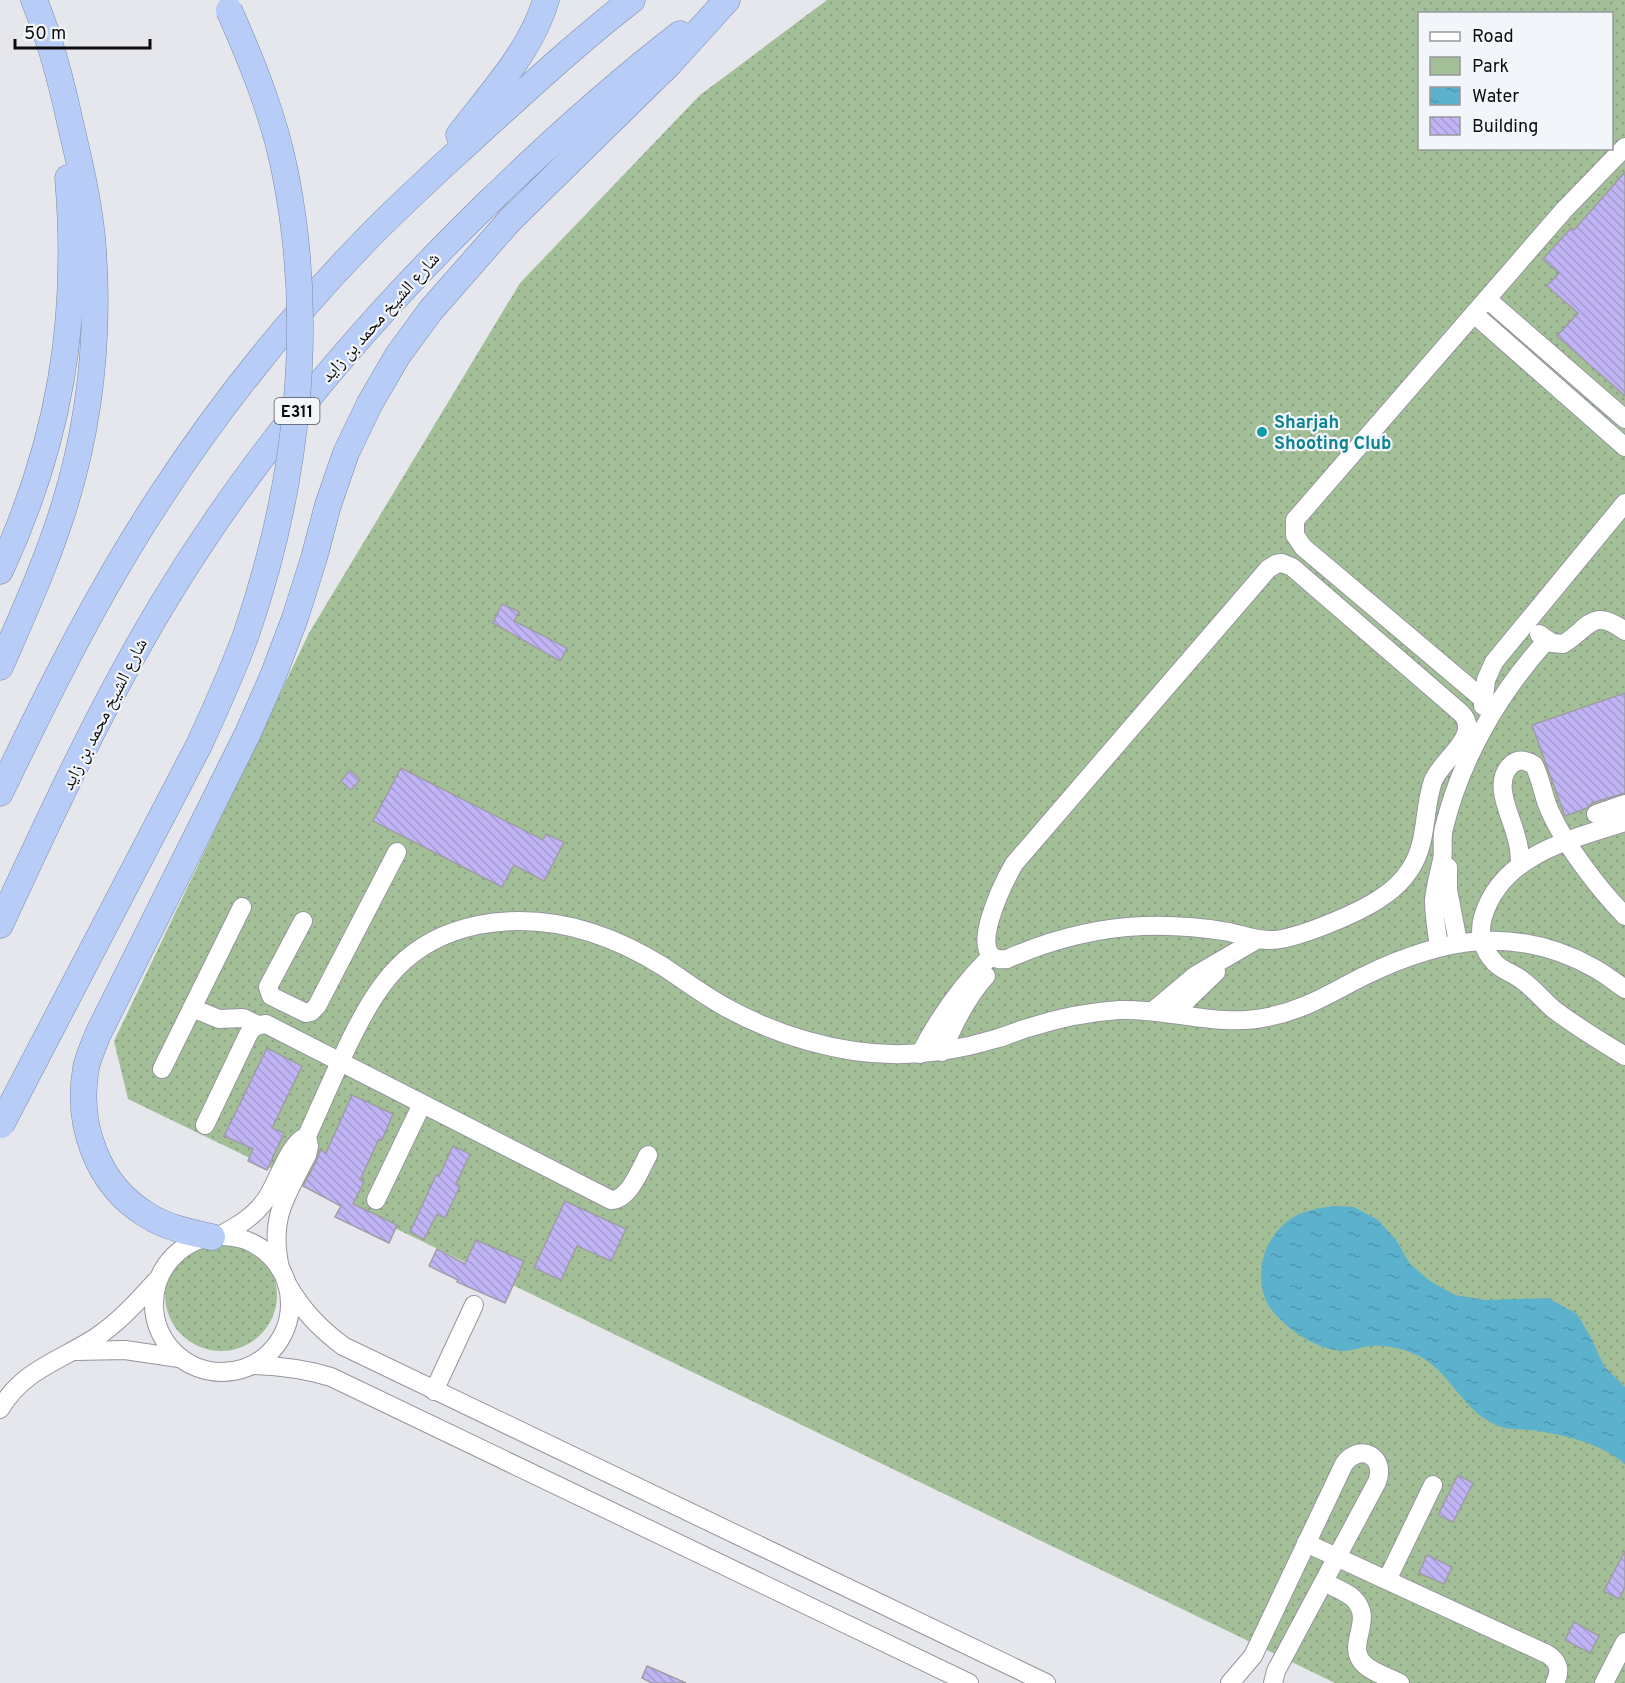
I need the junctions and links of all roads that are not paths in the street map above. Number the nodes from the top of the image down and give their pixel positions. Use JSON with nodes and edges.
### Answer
{"nodes":[{"id":1,"x":34,"y":0,"type":"edge"},
{"id":2,"x":546,"y":0,"type":"edge"},
{"id":3,"x":632,"y":0,"type":"edge"},
{"id":4,"x":726,"y":0,"type":"edge"},
{"id":5,"x":226,"y":3,"type":"edge"},
{"id":6,"x":60,"y":76,"type":"junction"},
{"id":7,"x":1625,"y":147,"type":"edge"},
{"id":8,"x":420,"y":187,"type":"junction"},
{"id":9,"x":1487,"y":299,"type":"junction"},
{"id":10,"x":1474,"y":314,"type":"junction"},
{"id":11,"x":1625,"y":419,"type":"edge"},
{"id":12,"x":1625,"y":447,"type":"edge"},
{"id":13,"x":1625,"y":503,"type":"edge"},
{"id":14,"x":0,"y":571,"type":"edge"},
{"id":15,"x":1526,"y":623,"type":"junction"},
{"id":16,"x":1625,"y":631,"type":"edge"},
{"id":17,"x":1547,"y":640,"type":"junction"},
{"id":18,"x":0,"y":667,"type":"edge"},
{"id":19,"x":1483,"y":699,"type":"junction"},
{"id":20,"x":1482,"y":731,"type":"junction"},
{"id":21,"x":0,"y":793,"type":"edge"},
{"id":22,"x":1625,"y":804,"type":"edge"},
{"id":23,"x":1596,"y":814,"type":"dead end"},
{"id":24,"x":1625,"y":822,"type":"edge"},
{"id":25,"x":1443,"y":831,"type":"junction"},
{"id":26,"x":1568,"y":841,"type":"junction"},
{"id":27,"x":397,"y":852,"type":"dead end"},
{"id":28,"x":1520,"y":864,"type":"junction"},
{"id":29,"x":242,"y":907,"type":"dead end"},
{"id":30,"x":1625,"y":916,"type":"edge"},
{"id":31,"x":303,"y":921,"type":"dead end"},
{"id":32,"x":0,"y":925,"type":"edge"},
{"id":33,"x":1264,"y":940,"type":"junction"},
{"id":34,"x":1481,"y":940,"type":"junction"},
{"id":35,"x":1501,"y":941,"type":"junction"},
{"id":36,"x":1458,"y":942,"type":"junction"},
{"id":37,"x":1439,"y":947,"type":"junction"},
{"id":38,"x":995,"y":958,"type":"junction"},
{"id":39,"x":1521,"y":978,"type":"junction"},
{"id":40,"x":1625,"y":988,"type":"edge"},
{"id":41,"x":289,"y":1006,"type":"junction"},
{"id":42,"x":192,"y":1008,"type":"junction"},
{"id":43,"x":1153,"y":1011,"type":"junction"},
{"id":44,"x":1176,"y":1014,"type":"junction"},
{"id":45,"x":258,"y":1025,"type":"junction"},
{"id":46,"x":278,"y":1029,"type":"junction"},
{"id":47,"x":942,"y":1052,"type":"junction"},
{"id":48,"x":920,"y":1054,"type":"junction"},
{"id":49,"x":1625,"y":1056,"type":"edge"},
{"id":50,"x":340,"y":1061,"type":"junction"},
{"id":51,"x":162,"y":1069,"type":"dead end"},
{"id":52,"x":422,"y":1104,"type":"junction"},
{"id":53,"x":205,"y":1125,"type":"dead end"},
{"id":54,"x":0,"y":1126,"type":"edge"},
{"id":55,"x":307,"y":1136,"type":"junction"},
{"id":56,"x":648,"y":1155,"type":"dead end"},
{"id":57,"x":376,"y":1200,"type":"dead end"},
{"id":58,"x":215,"y":1236,"type":"junction"},
{"id":59,"x":284,"y":1276,"type":"junction"},
{"id":60,"x":159,"y":1278,"type":"junction"},
{"id":61,"x":474,"y":1305,"type":"dead end"},
{"id":62,"x":70,"y":1352,"type":"junction"},
{"id":63,"x":179,"y":1358,"type":"junction"},
{"id":64,"x":253,"y":1365,"type":"junction"},
{"id":65,"x":434,"y":1391,"type":"junction"},
{"id":66,"x":0,"y":1409,"type":"edge"},
{"id":67,"x":1433,"y":1485,"type":"dead end"},
{"id":68,"x":1306,"y":1543,"type":"junction"},
{"id":69,"x":1337,"y":1557,"type":"junction"},
{"id":70,"x":1387,"y":1580,"type":"junction"},
{"id":71,"x":1324,"y":1582,"type":"junction"},
{"id":72,"x":1625,"y":1642,"type":"edge"},
{"id":73,"x":969,"y":1683,"type":"edge"},
{"id":74,"x":1046,"y":1683,"type":"edge"},
{"id":75,"x":1230,"y":1683,"type":"edge"},
{"id":76,"x":1273,"y":1683,"type":"edge"},
{"id":77,"x":1400,"y":1683,"type":"edge"},
{"id":78,"x":1555,"y":1683,"type":"edge"},
{"id":79,"x":1604,"y":1683,"type":"edge"}],
"edges":[{"from":1,"to":6,"type":"highway"},
{"from":2,"to":8,"type":"highway"},
{"from":3,"to":8,"type":"highway"},
{"from":4,"to":32,"type":"highway","name":"شارع الشيخ محمد بن زايد","number":"E311"},
{"from":4,"to":58,"type":"highway"},
{"from":5,"to":54,"type":"highway","bridge":true},
{"from":6,"to":14,"type":"highway"},
{"from":6,"to":18,"type":"highway"},
{"from":7,"to":9,"type":"street"},
{"from":8,"to":21,"type":"highway"},
{"from":9,"to":10,"type":"street"},
{"from":9,"to":11,"type":"street"},
{"from":10,"to":12,"type":"street"},
{"from":10,"to":19,"type":"street"},
{"from":13,"to":15,"type":"street"},
{"from":15,"to":17,"type":"street"},
{"from":15,"to":19,"type":"street"},
{"from":16,"to":17,"type":"street"},
{"from":17,"to":20,"type":"street"},
{"from":19,"to":20,"type":"street"},
{"from":20,"to":25,"type":"street"},
{"from":22,"to":23,"type":"street"},
{"from":24,"to":26,"type":"street"},
{"from":25,"to":36,"type":"street"},
{"from":25,"to":37,"type":"street"},
{"from":26,"to":28,"type":"street"},
{"from":26,"to":28,"type":"street"},
{"from":26,"to":30,"type":"street"},
{"from":27,"to":41,"type":"street"},
{"from":28,"to":34,"type":"street"},
{"from":29,"to":42,"type":"street"},
{"from":31,"to":41,"type":"street"},
{"from":33,"to":38,"type":"street"},
{"from":33,"to":38,"type":"street"},
{"from":33,"to":43,"type":"street"},
{"from":33,"to":44,"type":"street"},
{"from":34,"to":35,"type":"street"},
{"from":34,"to":36,"type":"street"},
{"from":34,"to":39,"type":"street"},
{"from":35,"to":39,"type":"street"},
{"from":35,"to":40,"type":"street"},
{"from":36,"to":37,"type":"street"},
{"from":37,"to":44,"type":"street"},
{"from":38,"to":47,"type":"street"},
{"from":38,"to":48,"type":"street"},
{"from":39,"to":49,"type":"street"},
{"from":41,"to":46,"type":"street"},
{"from":42,"to":45,"type":"street"},
{"from":42,"to":51,"type":"street"},
{"from":43,"to":44,"type":"street"},
{"from":43,"to":47,"type":"street"},
{"from":45,"to":46,"type":"street"},
{"from":45,"to":53,"type":"street"},
{"from":46,"to":50,"type":"street"},
{"from":47,"to":48,"type":"street"},
{"from":48,"to":50,"type":"street"},
{"from":50,"to":52,"type":"street"},
{"from":50,"to":55,"type":"street"},
{"from":52,"to":56,"type":"street"},
{"from":52,"to":57,"type":"street"},
{"from":55,"to":58,"type":"street"},
{"from":55,"to":59,"type":"street"},
{"from":58,"to":59,"type":"street"},
{"from":58,"to":60,"type":"street"},
{"from":59,"to":64,"type":"street"},
{"from":59,"to":65,"type":"street"},
{"from":60,"to":62,"type":"street"},
{"from":60,"to":63,"type":"street"},
{"from":61,"to":65,"type":"street"},
{"from":62,"to":63,"type":"street"},
{"from":62,"to":66,"type":"street"},
{"from":63,"to":64,"type":"street"},
{"from":64,"to":73,"type":"street"},
{"from":65,"to":74,"type":"street"},
{"from":67,"to":70,"type":"street"},
{"from":68,"to":69,"type":"street"},
{"from":68,"to":69,"type":"street"},
{"from":68,"to":75,"type":"street"},
{"from":69,"to":70,"type":"street"},
{"from":69,"to":71,"type":"street"},
{"from":70,"to":78,"type":"street"},
{"from":71,"to":76,"type":"street"},
{"from":71,"to":77,"type":"street"},
{"from":72,"to":79,"type":"street"}]}
